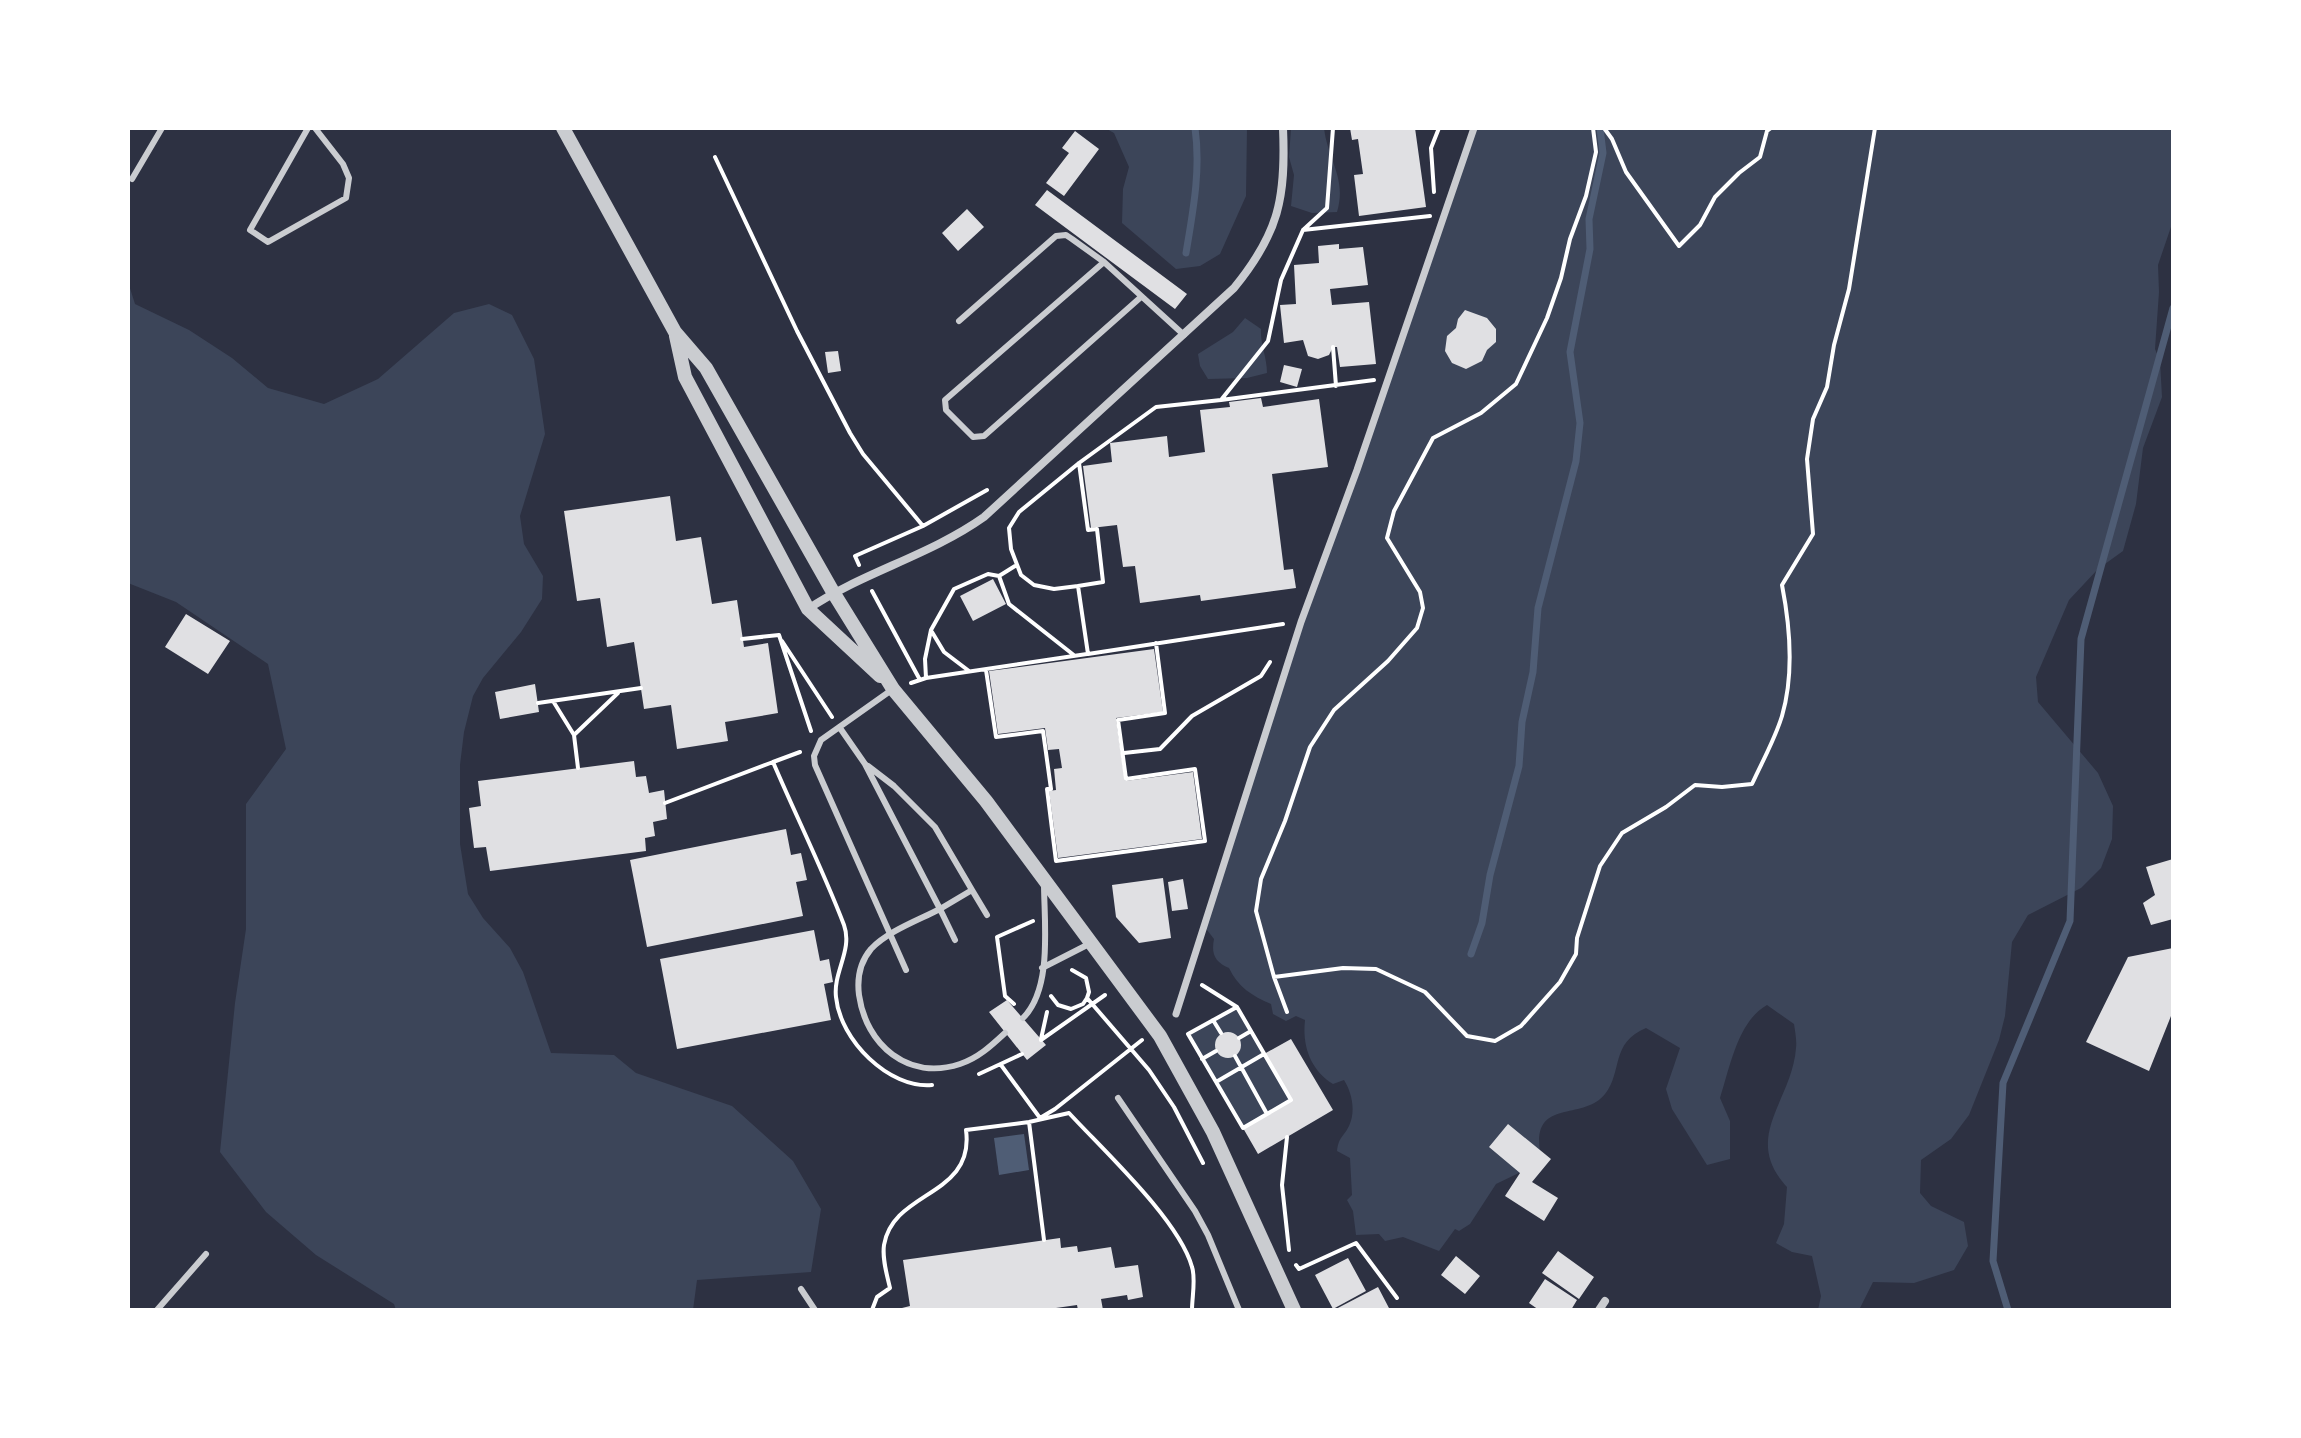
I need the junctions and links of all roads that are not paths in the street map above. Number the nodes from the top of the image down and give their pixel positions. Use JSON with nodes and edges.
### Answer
{"nodes":[{"id":1,"x":162,"y":128,"type":"edge"},
{"id":2,"x":308,"y":128,"type":"edge"},
{"id":3,"x":315,"y":128,"type":"edge"},
{"id":4,"x":563,"y":128,"type":"edge"},
{"id":5,"x":1283,"y":128,"type":"edge"},
{"id":6,"x":1474,"y":128,"type":"edge"},
{"id":7,"x":132,"y":179,"type":"dead end"},
{"id":8,"x":1104,"y":262,"type":"junction"},
{"id":9,"x":1141,"y":297,"type":"junction"},
{"id":10,"x":959,"y":321,"type":"dead end"},
{"id":11,"x":675,"y":332,"type":"junction"},
{"id":12,"x":1184,"y":335,"type":"junction"},
{"id":13,"x":833,"y":592,"type":"junction"},
{"id":14,"x":808,"y":609,"type":"junction"},
{"id":15,"x":893,"y":689,"type":"junction"},
{"id":16,"x":840,"y":728,"type":"junction"},
{"id":17,"x":865,"y":764,"type":"junction"},
{"id":18,"x":1044,"y":878,"type":"junction"},
{"id":19,"x":972,"y":890,"type":"junction"},
{"id":20,"x":940,"y":909,"type":"junction"},
{"id":21,"x":987,"y":915,"type":"dead end"},
{"id":22,"x":890,"y":936,"type":"junction"},
{"id":23,"x":955,"y":940,"type":"dead end"},
{"id":24,"x":1092,"y":942,"type":"junction"},
{"id":25,"x":1042,"y":968,"type":"junction"},
{"id":26,"x":906,"y":970,"type":"dead end"},
{"id":27,"x":1176,"y":1014,"type":"road end"},
{"id":28,"x":1024,"y":1016,"type":"road end"},
{"id":29,"x":1005,"y":1033,"type":"dead end"},
{"id":30,"x":1118,"y":1098,"type":"dead end"},
{"id":31,"x":206,"y":1254,"type":"dead end"},
{"id":32,"x":801,"y":1289,"type":"dead end"},
{"id":33,"x":1605,"y":1301,"type":"dead end"},
{"id":34,"x":157,"y":1310,"type":"edge"},
{"id":35,"x":815,"y":1310,"type":"edge"},
{"id":36,"x":1239,"y":1310,"type":"edge"},
{"id":37,"x":1294,"y":1310,"type":"edge"},
{"id":38,"x":1599,"y":1310,"type":"edge"}],
"edges":[{"from":1,"to":7,"type":"lane"},
{"from":2,"to":3,"type":"lane"},
{"from":4,"to":11,"type":"street"},
{"from":5,"to":12,"type":"street"},
{"from":6,"to":27,"type":"street"},
{"from":8,"to":9,"type":"lane"},
{"from":8,"to":9,"type":"lane"},
{"from":8,"to":10,"type":"lane"},
{"from":9,"to":12,"type":"lane"},
{"from":11,"to":13,"type":"street"},
{"from":11,"to":14,"type":"street"},
{"from":12,"to":13,"type":"street"},
{"from":13,"to":14,"type":"street"},
{"from":13,"to":15,"type":"street"},
{"from":14,"to":15,"type":"street"},
{"from":15,"to":16,"type":"lane"},
{"from":15,"to":18,"type":"street"},
{"from":16,"to":17,"type":"lane"},
{"from":16,"to":22,"type":"lane"},
{"from":17,"to":19,"type":"lane"},
{"from":17,"to":20,"type":"lane"},
{"from":18,"to":24,"type":"street"},
{"from":18,"to":25,"type":"lane"},
{"from":19,"to":20,"type":"lane"},
{"from":19,"to":21,"type":"lane"},
{"from":20,"to":22,"type":"lane"},
{"from":20,"to":23,"type":"lane"},
{"from":22,"to":26,"type":"lane"},
{"from":22,"to":29,"type":"lane"},
{"from":24,"to":25,"type":"lane"},
{"from":24,"to":37,"type":"street"},
{"from":25,"to":28,"type":"lane"},
{"from":30,"to":36,"type":"lane"},
{"from":31,"to":34,"type":"lane"},
{"from":32,"to":35,"type":"lane"},
{"from":33,"to":38,"type":"street"}]}
